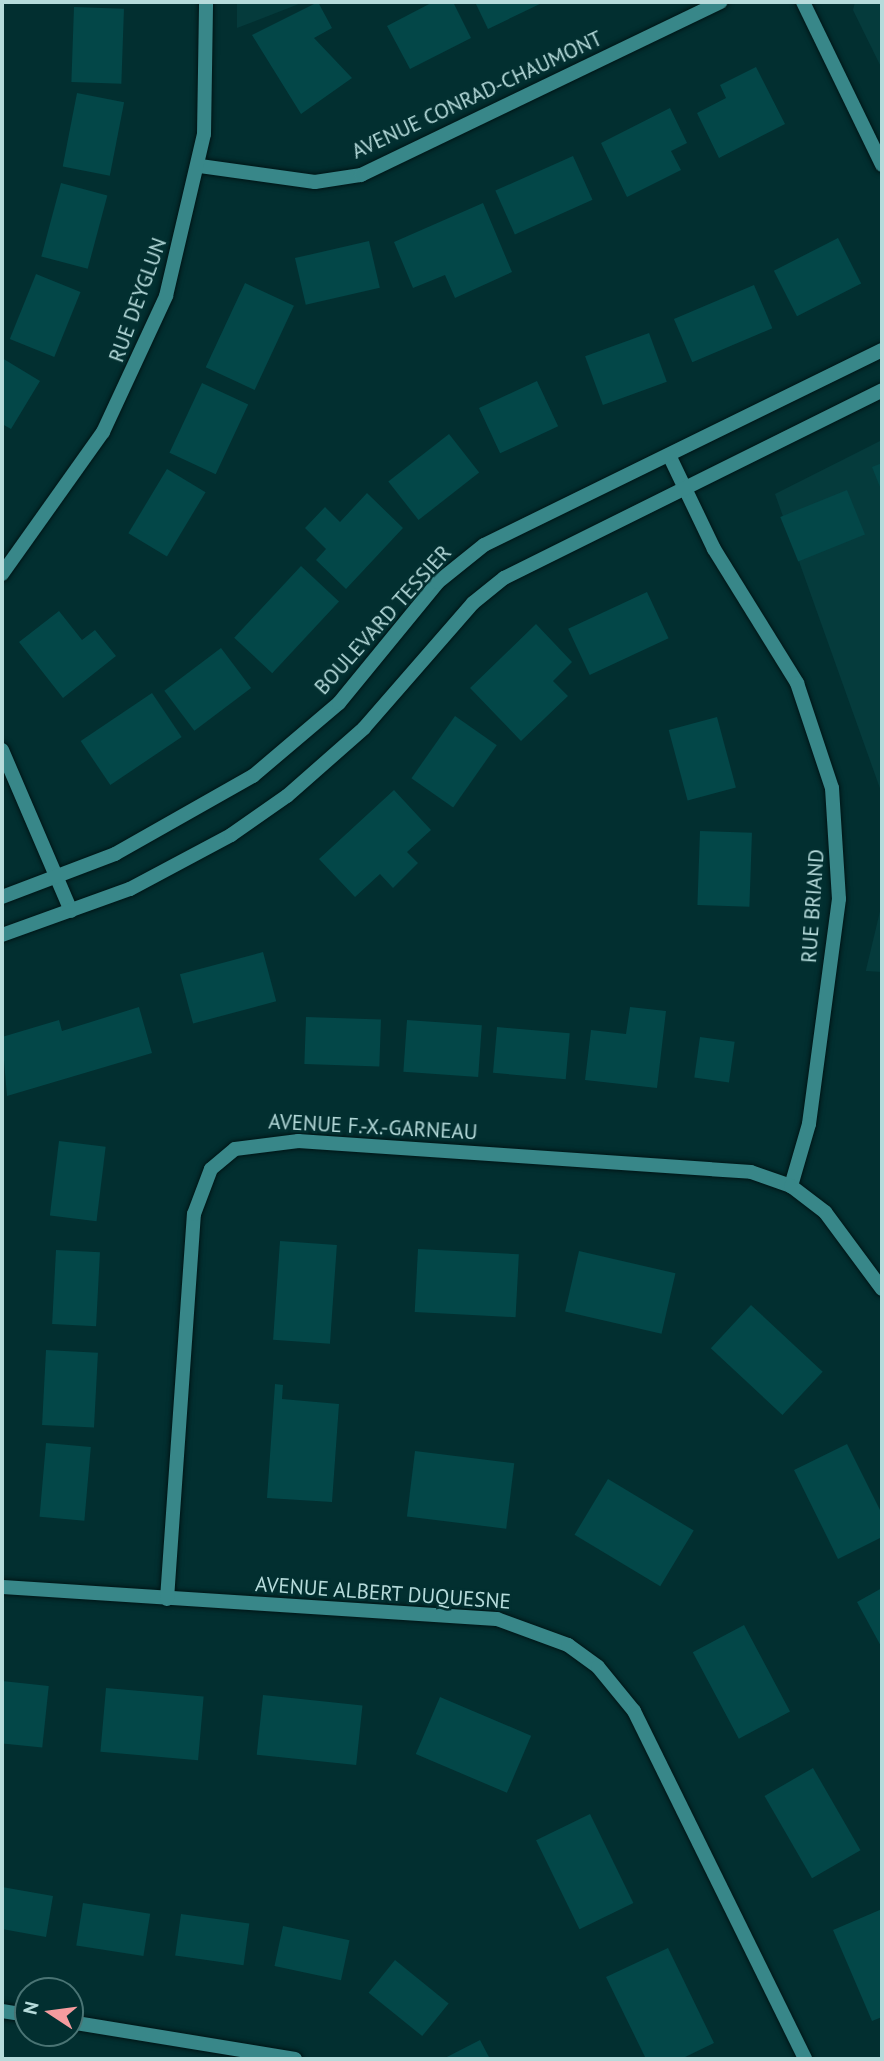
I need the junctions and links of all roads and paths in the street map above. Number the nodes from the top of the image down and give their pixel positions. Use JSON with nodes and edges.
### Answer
{"nodes":[{"id":1,"x":206,"y":2,"type":"edge"},
{"id":2,"x":720,"y":2,"type":"edge"},
{"id":3,"x":803,"y":2,"type":"edge"},
{"id":4,"x":882,"y":165,"type":"edge"},
{"id":5,"x":200,"y":166,"type":"junction"},
{"id":6,"x":882,"y":350,"type":"edge"},
{"id":7,"x":882,"y":390,"type":"edge"},
{"id":8,"x":669,"y":455,"type":"junction"},
{"id":9,"x":683,"y":485,"type":"junction"},
{"id":10,"x":2,"y":574,"type":"edge"},
{"id":11,"x":2,"y":750,"type":"edge"},
{"id":12,"x":58,"y":878,"type":"junction"},
{"id":13,"x":2,"y":897,"type":"edge"},
{"id":14,"x":71,"y":911,"type":"junction"},
{"id":15,"x":2,"y":934,"type":"edge"},
{"id":16,"x":791,"y":1186,"type":"junction"},
{"id":17,"x":882,"y":1289,"type":"edge"},
{"id":18,"x":2,"y":1587,"type":"edge"},
{"id":19,"x":167,"y":1599,"type":"junction"},
{"id":20,"x":84,"y":2024,"type":"edge"},
{"id":21,"x":295,"y":2059,"type":"edge"},
{"id":22,"x":805,"y":2059,"type":"edge"}],
"edges":[{"from":1,"to":5,"type":"street","name":"RUE DEYGLUN"},
{"from":2,"to":5,"type":"street","name":"AVENUE CONRAD-CHAUMONT"},
{"from":3,"to":4,"type":"street"},
{"from":5,"to":10,"type":"street","name":"RUE DEYGLUN"},
{"from":6,"to":8,"type":"street","name":"BOULEVARD TESSIER"},
{"from":7,"to":9,"type":"street"},
{"from":8,"to":9,"type":"street","name":"RUE BRIAND"},
{"from":8,"to":12,"type":"street","name":"BOULEVARD TESSIER"},
{"from":9,"to":14,"type":"street"},
{"from":9,"to":16,"type":"street","name":"RUE BRIAND"},
{"from":11,"to":12,"type":"street"},
{"from":12,"to":13,"type":"street","name":"BOULEVARD TESSIER"},
{"from":12,"to":14,"type":"street"},
{"from":14,"to":15,"type":"street"},
{"from":16,"to":17,"type":"street","name":"AVENUE F.-X.-GARNEAU"},
{"from":16,"to":19,"type":"street","name":"AVENUE F.-X.-GARNEAU"},
{"from":18,"to":19,"type":"street","name":"AVENUE ALBERT DUQUESNE"},
{"from":19,"to":22,"type":"street","name":"AVENUE ALBERT DUQUESNE"},
{"from":20,"to":21,"type":"street"}]}
